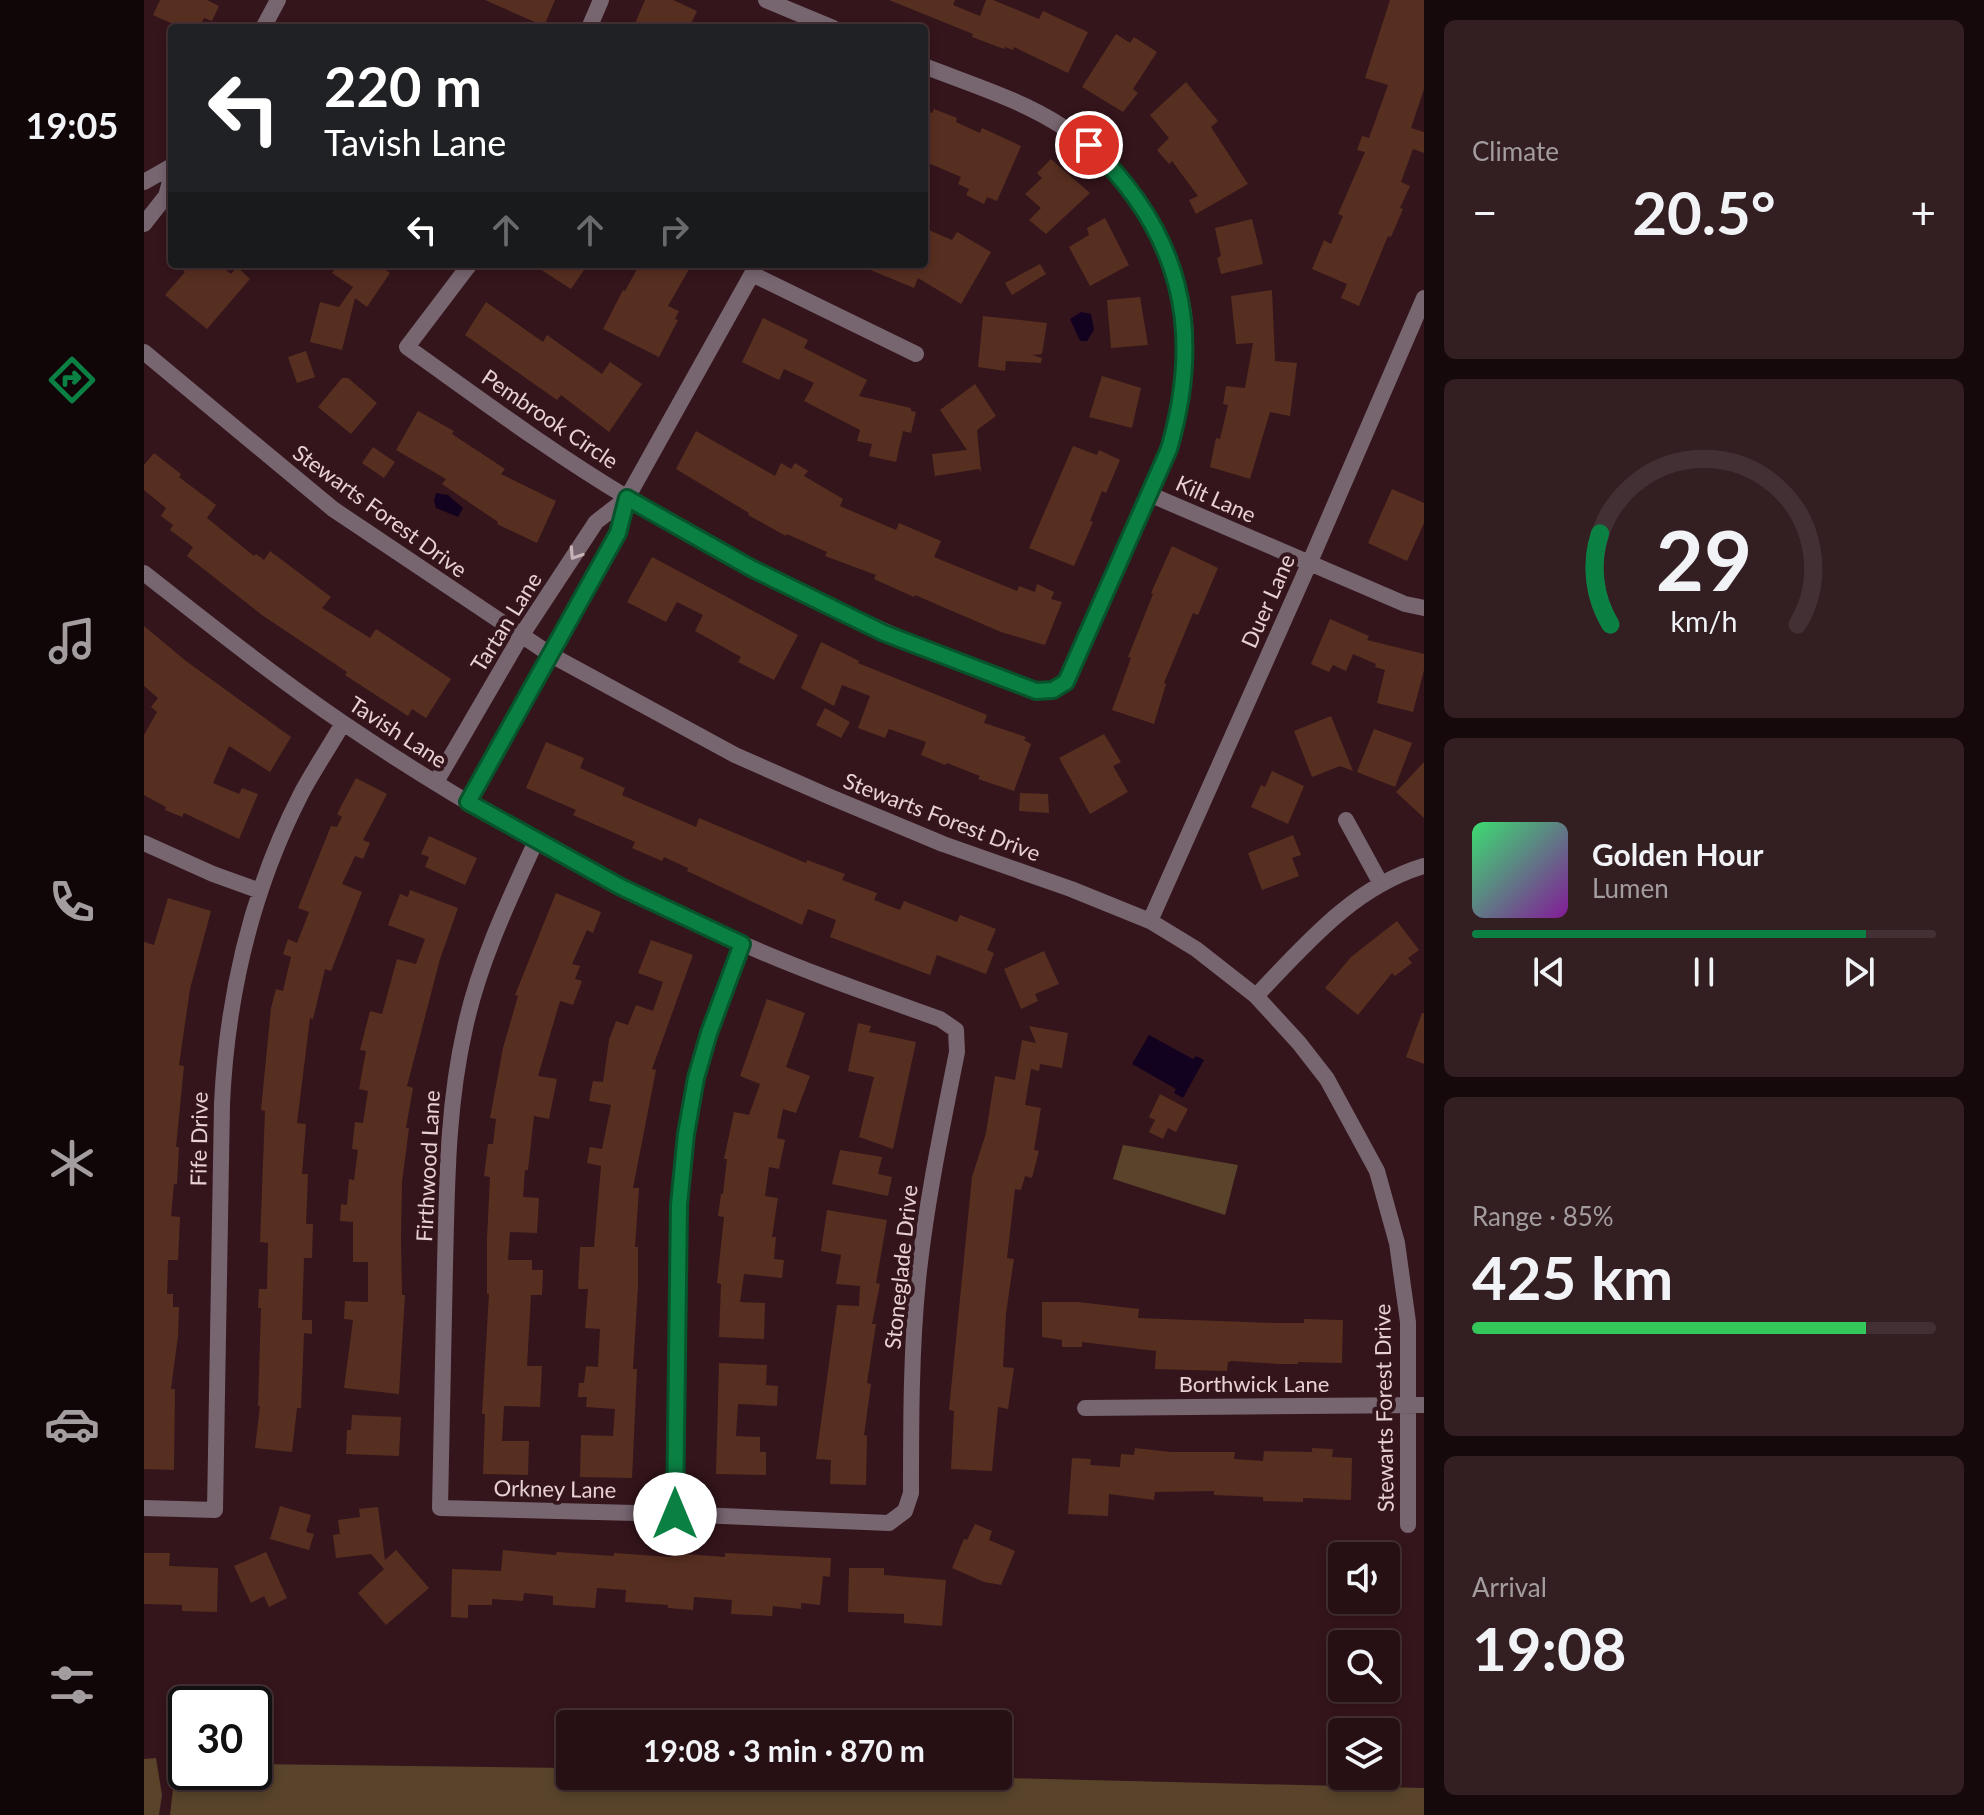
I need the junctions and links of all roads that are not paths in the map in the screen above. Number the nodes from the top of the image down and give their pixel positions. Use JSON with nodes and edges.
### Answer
{"nodes":[{"id":1,"x":278,"y":0,"type":"edge"},
{"id":2,"x":601,"y":0,"type":"edge"},
{"id":3,"x":766,"y":0,"type":"edge"},
{"id":4,"x":265,"y":24,"type":"edge"},
{"id":5,"x":591,"y":24,"type":"edge"},
{"id":6,"x":823,"y":24,"type":"edge"},
{"id":7,"x":928,"y":68,"type":"edge"},
{"id":8,"x":168,"y":168,"type":"edge"},
{"id":9,"x":144,"y":182,"type":"edge"},
{"id":10,"x":168,"y":189,"type":"edge"},
{"id":11,"x":144,"y":224,"type":"edge"},
{"id":12,"x":467,"y":268,"type":"edge"},
{"id":13,"x":1424,"y":298,"type":"edge"},
{"id":14,"x":144,"y":352,"type":"edge"},
{"id":15,"x":916,"y":354,"type":"dead end"},
{"id":16,"x":1149,"y":494,"type":"junction"},
{"id":17,"x":627,"y":498,"type":"junction"},
{"id":18,"x":1309,"y":564,"type":"junction"},
{"id":19,"x":144,"y":573,"type":"edge"},
{"id":20,"x":1424,"y":608,"type":"edge"},
{"id":21,"x":521,"y":636,"type":"junction"},
{"id":22,"x":551,"y":655,"type":"junction"},
{"id":23,"x":343,"y":723,"type":"junction"},
{"id":24,"x":436,"y":782,"type":"junction"},
{"id":25,"x":468,"y":802,"type":"junction"},
{"id":26,"x":1346,"y":820,"type":"dead end"},
{"id":27,"x":536,"y":841,"type":"junction"},
{"id":28,"x":144,"y":843,"type":"edge"},
{"id":29,"x":1424,"y":866,"type":"edge"},
{"id":30,"x":1381,"y":884,"type":"junction"},
{"id":31,"x":260,"y":891,"type":"junction"},
{"id":32,"x":1150,"y":921,"type":"junction"},
{"id":33,"x":742,"y":944,"type":"junction"},
{"id":34,"x":1256,"y":996,"type":"junction"},
{"id":35,"x":956,"y":1030,"type":"joint"},
{"id":36,"x":1417,"y":1405,"type":"edge"},
{"id":37,"x":1085,"y":1408,"type":"dead end"},
{"id":38,"x":144,"y":1508,"type":"edge"},
{"id":39,"x":440,"y":1508,"type":"joint"},
{"id":40,"x":905,"y":1511,"type":"joint"},
{"id":41,"x":675,"y":1514,"type":"junction"},
{"id":42,"x":1408,"y":1525,"type":"dead end"}],
"edges":[{"from":1,"to":4,"type":"street"},
{"from":2,"to":5,"type":"street"},
{"from":3,"to":6,"type":"street"},
{"from":7,"to":16,"type":"street","name":"Pembrook Circle"},
{"from":8,"to":9,"type":"street"},
{"from":10,"to":11,"type":"street"},
{"from":12,"to":17,"type":"street","name":"Pembrook Circle"},
{"from":13,"to":18,"type":"street","name":"Duer Lane"},
{"from":14,"to":21,"type":"street","name":"Stewarts Forest Drive"},
{"from":15,"to":17,"type":"street","name":"Tartan Lane"},
{"from":16,"to":17,"type":"street","name":"Pembrook Circle"},
{"from":16,"to":18,"type":"street","name":"Kilt Lane"},
{"from":17,"to":21,"type":"street","name":"Tartan Lane","one_way":true},
{"from":17,"to":22,"type":"street","name":"Tartan Lane"},
{"from":18,"to":20,"type":"street","name":"Kilt Lane"},
{"from":18,"to":32,"type":"street","name":"Duer Lane"},
{"from":19,"to":23,"type":"street","name":"Tavish Lane"},
{"from":21,"to":22,"type":"street","name":"Stewarts Forest Drive"},
{"from":21,"to":24,"type":"street","name":"Tartan Lane"},
{"from":22,"to":25,"type":"street","name":"Tartan Lane"},
{"from":22,"to":32,"type":"street","name":"Stewarts Forest Drive"},
{"from":23,"to":24,"type":"street","name":"Tavish Lane"},
{"from":23,"to":31,"type":"street","name":"Fife Drive"},
{"from":24,"to":25,"type":"street","name":"Tavish Lane"},
{"from":25,"to":27,"type":"street","name":"Tavish Lane"},
{"from":26,"to":30,"type":"street"},
{"from":27,"to":33,"type":"street","name":"Tavish Lane"},
{"from":27,"to":39,"type":"street","name":"Firthwood Lane"},
{"from":28,"to":31,"type":"street"},
{"from":29,"to":30,"type":"street"},
{"from":30,"to":34,"type":"street"},
{"from":31,"to":38,"type":"street","name":"Fife Drive"},
{"from":32,"to":34,"type":"street","name":"Stewarts Forest Drive"},
{"from":33,"to":35,"type":"street","name":"Tavish Lane"},
{"from":33,"to":41,"type":"street"},
{"from":34,"to":36,"type":"street","name":"Stewarts Forest Drive"},
{"from":35,"to":40,"type":"street","name":"Stoneglade Drive"},
{"from":36,"to":37,"type":"street","name":"Borthwick Lane"},
{"from":36,"to":42,"type":"street","name":"Stewarts Forest Drive"},
{"from":39,"to":41,"type":"street","name":"Orkney Lane"},
{"from":40,"to":41,"type":"street","name":"Orkney Lane"}]}
